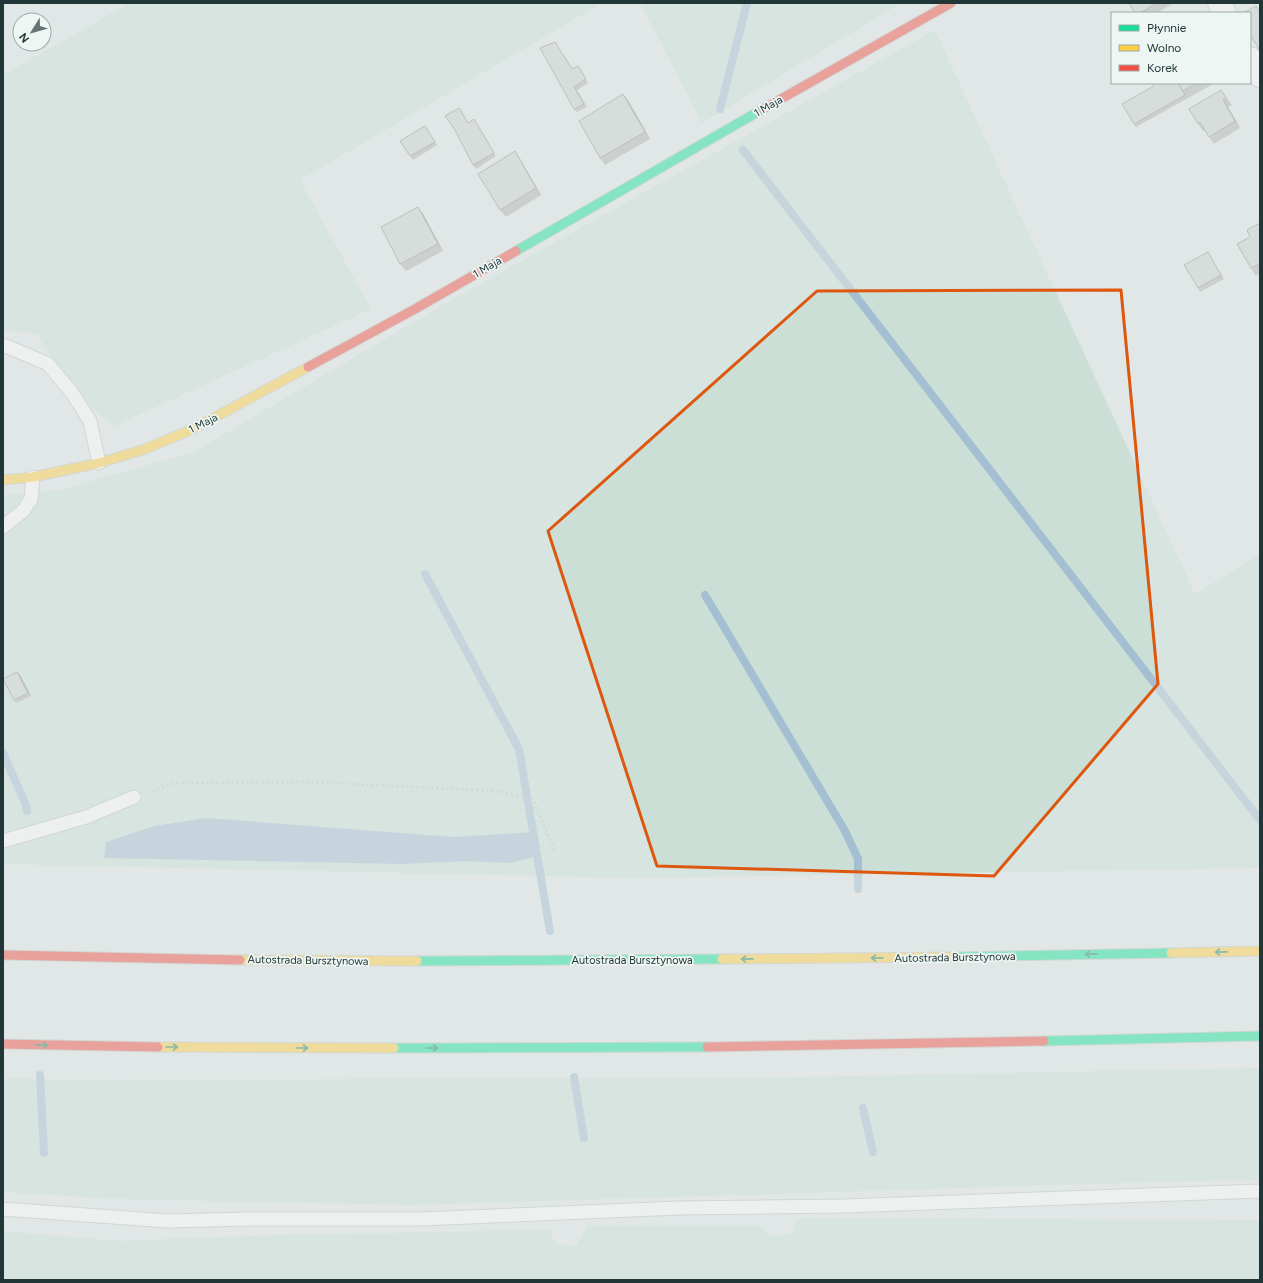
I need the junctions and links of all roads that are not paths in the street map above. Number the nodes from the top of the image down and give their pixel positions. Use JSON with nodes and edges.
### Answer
{"nodes":[{"id":1,"x":951,"y":3,"type":"edge"},
{"id":2,"x":1219,"y":3,"type":"edge"},
{"id":3,"x":1224,"y":12,"type":"edge"},
{"id":4,"x":1251,"y":60,"type":"edge"},
{"id":5,"x":1260,"y":76,"type":"edge"},
{"id":6,"x":3,"y":346,"type":"edge"},
{"id":7,"x":99,"y":463,"type":"junction"},
{"id":8,"x":33,"y":477,"type":"junction"},
{"id":9,"x":3,"y":480,"type":"edge"},
{"id":10,"x":3,"y":527,"type":"edge"},
{"id":11,"x":134,"y":797,"type":"road end"},
{"id":12,"x":3,"y":841,"type":"edge"},
{"id":13,"x":1260,"y":951,"type":"edge"},
{"id":14,"x":3,"y":954,"type":"edge"},
{"id":15,"x":1260,"y":1036,"type":"edge"},
{"id":16,"x":3,"y":1044,"type":"edge"},
{"id":17,"x":1260,"y":1191,"type":"edge"},
{"id":18,"x":3,"y":1209,"type":"edge"}],
"edges":[{"from":1,"to":7,"type":"main road","name":"1 Maja"},
{"from":2,"to":3,"type":"street"},
{"from":4,"to":5,"type":"street"},
{"from":6,"to":7,"type":"lane"},
{"from":7,"to":8,"type":"main road","name":"1 Maja"},
{"from":8,"to":9,"type":"main road","name":"1 Maja"},
{"from":8,"to":10,"type":"lane"},
{"from":11,"to":12,"type":"lane"},
{"from":13,"to":14,"type":"main road","name":"Autostrada Bursztynowa","one_way":true},
{"from":16,"to":15,"type":"main road","one_way":true},
{"from":17,"to":18,"type":"lane"}]}
